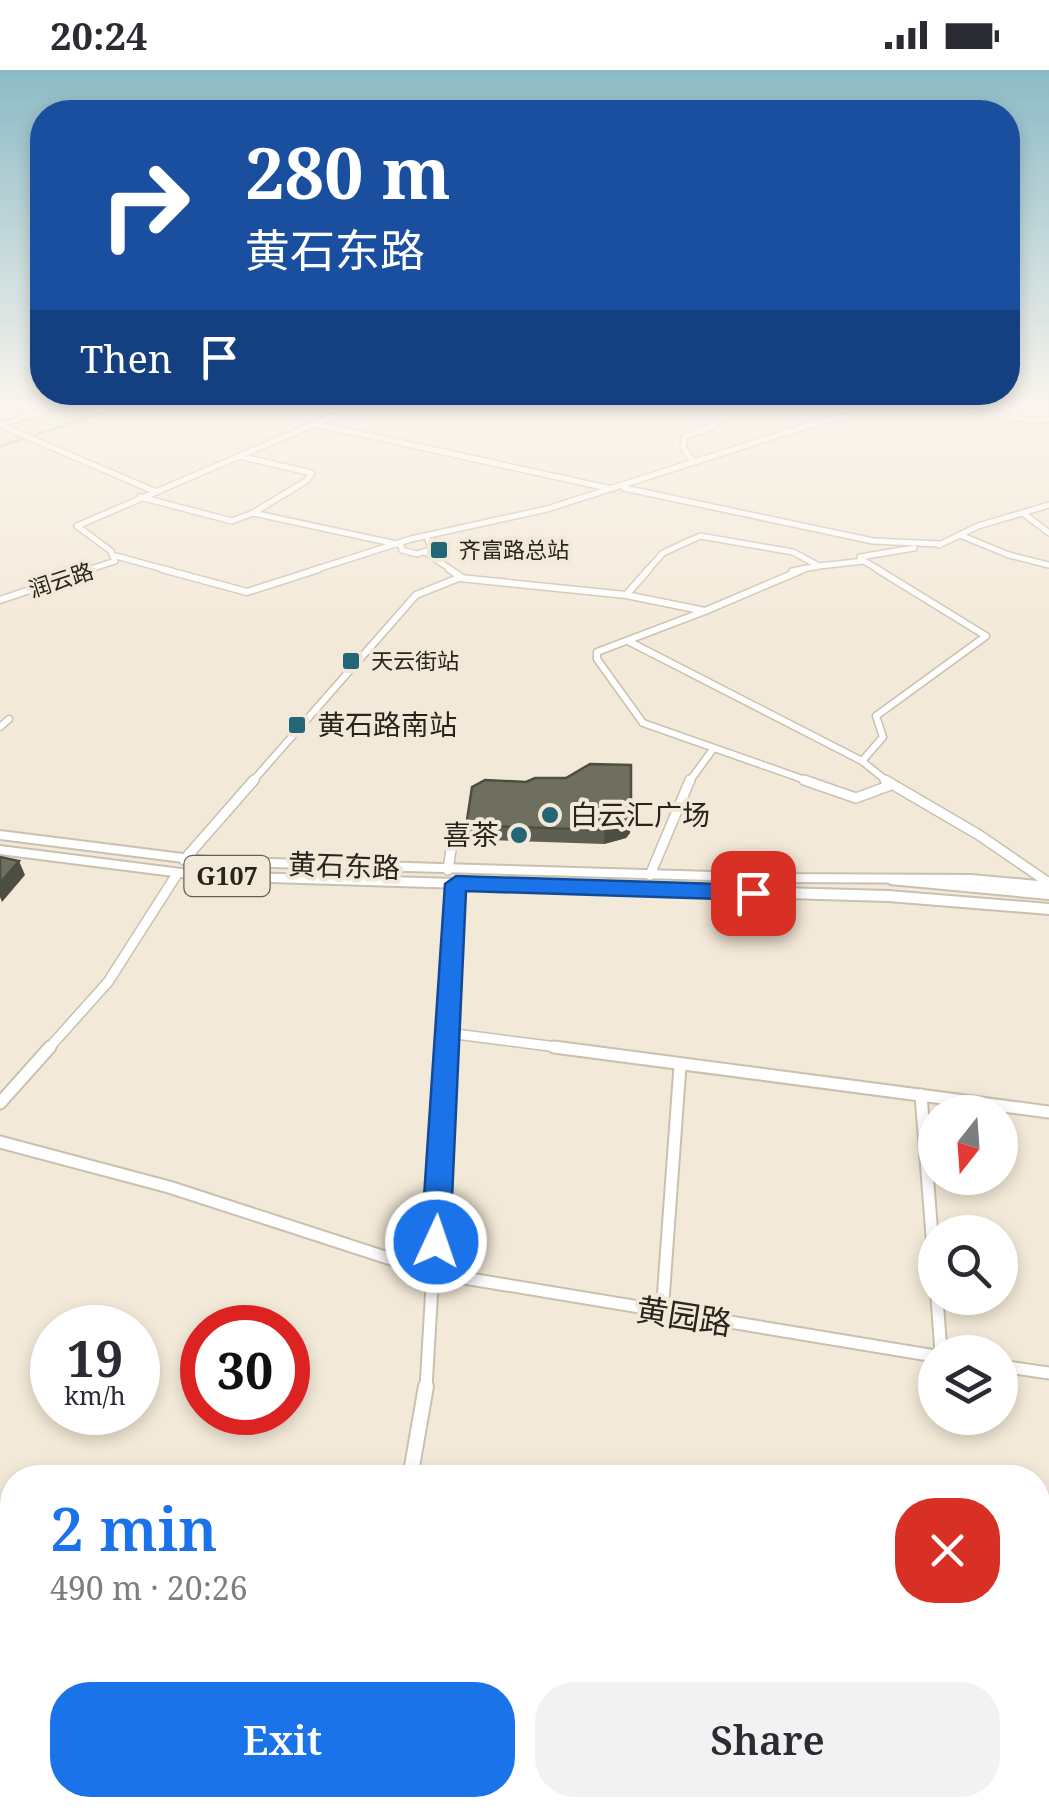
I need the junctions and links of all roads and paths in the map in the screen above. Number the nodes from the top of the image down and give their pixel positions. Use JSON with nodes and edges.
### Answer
{"nodes":[{"id":1,"x":141,"y":484,"type":"edge"},
{"id":2,"x":167,"y":484,"type":"edge"},
{"id":3,"x":302,"y":484,"type":"edge"},
{"id":4,"x":601,"y":484,"type":"edge"},
{"id":5,"x":628,"y":484,"type":"edge"},
{"id":6,"x":618,"y":488,"type":"junction"},
{"id":7,"x":154,"y":490,"type":"junction"},
{"id":8,"x":140,"y":497,"type":"junction"},
{"id":9,"x":1049,"y":505,"type":"edge"},
{"id":10,"x":1023,"y":512,"type":"junction"},
{"id":11,"x":253,"y":514,"type":"junction"},
{"id":12,"x":1049,"y":533,"type":"edge"},
{"id":13,"x":960,"y":535,"type":"junction"},
{"id":14,"x":428,"y":540,"type":"junction"},
{"id":15,"x":401,"y":544,"type":"junction"},
{"id":16,"x":940,"y":544,"type":"junction"},
{"id":17,"x":425,"y":552,"type":"junction"},
{"id":18,"x":116,"y":556,"type":"junction"},
{"id":19,"x":818,"y":564,"type":"junction"},
{"id":20,"x":1049,"y":565,"type":"edge"},
{"id":21,"x":460,"y":578,"type":"junction"},
{"id":22,"x":626,"y":595,"type":"junction"},
{"id":23,"x":0,"y":600,"type":"edge"},
{"id":24,"x":705,"y":611,"type":"junction"},
{"id":25,"x":630,"y":642,"type":"junction"},
{"id":26,"x":9,"y":719,"type":"dead end"},
{"id":27,"x":0,"y":727,"type":"edge"},
{"id":28,"x":713,"y":750,"type":"junction"},
{"id":29,"x":862,"y":762,"type":"junction"},
{"id":30,"x":891,"y":784,"type":"junction"},
{"id":31,"x":0,"y":836,"type":"edge"},
{"id":32,"x":452,"y":843,"type":"dead end"},
{"id":33,"x":0,"y":850,"type":"edge"},
{"id":34,"x":184,"y":860,"type":"junction"},
{"id":35,"x":176,"y":874,"type":"junction"},
{"id":36,"x":650,"y":875,"type":"junction"},
{"id":37,"x":452,"y":877,"type":"junction"},
{"id":38,"x":1049,"y":884,"type":"edge"},
{"id":39,"x":887,"y":888,"type":"junction"},
{"id":40,"x":1049,"y":901,"type":"edge"},
{"id":41,"x":448,"y":1033,"type":"junction"},
{"id":42,"x":680,"y":1066,"type":"junction"},
{"id":43,"x":921,"y":1095,"type":"edge"},
{"id":44,"x":0,"y":1103,"type":"edge"},
{"id":45,"x":1018,"y":1108,"type":"edge"},
{"id":46,"x":1049,"y":1112,"type":"edge"},
{"id":47,"x":0,"y":1142,"type":"edge"},
{"id":48,"x":434,"y":1273,"type":"junction"},
{"id":49,"x":662,"y":1314,"type":"junction"},
{"id":50,"x":918,"y":1351,"type":"edge"},
{"id":51,"x":1018,"y":1369,"type":"edge"},
{"id":52,"x":1049,"y":1373,"type":"edge"},
{"id":53,"x":413,"y":1465,"type":"edge"}],
"edges":[{"from":1,"to":7,"type":"street"},
{"from":2,"to":7,"type":"street","name":"润云路"},
{"from":3,"to":11,"type":"street"},
{"from":4,"to":6,"type":"street"},
{"from":5,"to":6,"type":"street"},
{"from":6,"to":14,"type":"street"},
{"from":6,"to":16,"type":"street"},
{"from":7,"to":8,"type":"street","name":"润云路"},
{"from":8,"to":11,"type":"street"},
{"from":8,"to":18,"type":"street","name":"润云路"},
{"from":9,"to":10,"type":"street"},
{"from":10,"to":12,"type":"street"},
{"from":10,"to":13,"type":"street"},
{"from":11,"to":15,"type":"street"},
{"from":13,"to":16,"type":"street"},
{"from":13,"to":20,"type":"street"},
{"from":14,"to":15,"type":"street"},
{"from":14,"to":17,"type":"street"},
{"from":15,"to":17,"type":"street"},
{"from":15,"to":18,"type":"street"},
{"from":16,"to":19,"type":"street"},
{"from":17,"to":21,"type":"street"},
{"from":18,"to":23,"type":"street","name":"润云路"},
{"from":19,"to":22,"type":"street"},
{"from":19,"to":24,"type":"street"},
{"from":19,"to":29,"type":"street"},
{"from":21,"to":22,"type":"street"},
{"from":21,"to":34,"type":"street"},
{"from":22,"to":24,"type":"street"},
{"from":24,"to":25,"type":"street"},
{"from":25,"to":28,"type":"street"},
{"from":25,"to":29,"type":"street"},
{"from":26,"to":27,"type":"street"},
{"from":28,"to":30,"type":"street"},
{"from":28,"to":36,"type":"street"},
{"from":29,"to":30,"type":"street"},
{"from":30,"to":38,"type":"street"},
{"from":31,"to":34,"type":"main road","name":"黄石东路","number":"G107"},
{"from":32,"to":37,"type":"street"},
{"from":33,"to":35,"type":"main road","name":"黄石东路","number":"G107"},
{"from":34,"to":37,"type":"highway","name":"黄石东路","number":"G107"},
{"from":35,"to":37,"type":"main road","name":"黄石东路","number":"G107"},
{"from":35,"to":44,"type":"street"},
{"from":36,"to":37,"type":"highway","name":"黄石东路","number":"G107"},
{"from":36,"to":39,"type":"main road","name":"黄石东路","number":"G107"},
{"from":37,"to":39,"type":"main road","name":"黄石东路","number":"G107"},
{"from":37,"to":41,"type":"street"},
{"from":38,"to":39,"type":"main road","number":"G107"},
{"from":39,"to":40,"type":"main road","number":"G107"},
{"from":41,"to":42,"type":"street"},
{"from":41,"to":48,"type":"street"},
{"from":42,"to":43,"type":"street"},
{"from":42,"to":49,"type":"street"},
{"from":45,"to":46,"type":"street"},
{"from":47,"to":48,"type":"street","name":"黄园路"},
{"from":48,"to":49,"type":"street","name":"黄园路"},
{"from":48,"to":53,"type":"street"},
{"from":49,"to":50,"type":"street","name":"黄园路"},
{"from":51,"to":52,"type":"street"}]}
